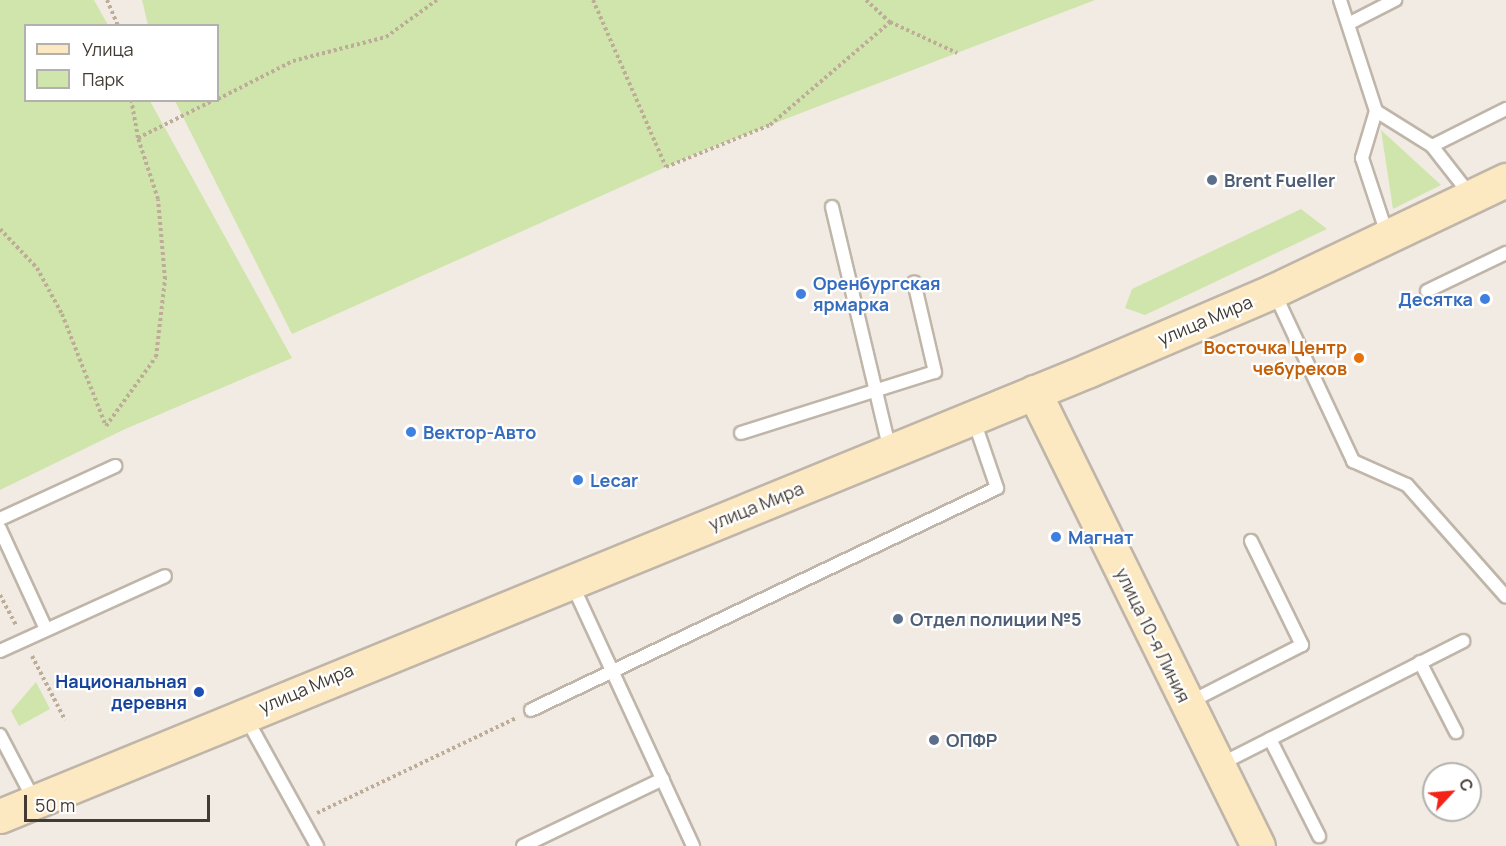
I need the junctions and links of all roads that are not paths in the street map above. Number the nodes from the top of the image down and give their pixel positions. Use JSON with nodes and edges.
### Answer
{"nodes":[{"id":1,"x":1340,"y":0,"type":"edge"},
{"id":2,"x":1395,"y":0,"type":"edge"},
{"id":3,"x":1350,"y":23,"type":"junction"},
{"id":4,"x":1506,"y":109,"type":"edge"},
{"id":5,"x":1376,"y":111,"type":"junction"},
{"id":6,"x":1432,"y":146,"type":"junction"},
{"id":7,"x":1506,"y":180,"type":"edge"},
{"id":8,"x":1471,"y":197,"type":"junction"},
{"id":9,"x":832,"y":207,"type":"dead end"},
{"id":10,"x":1388,"y":237,"type":"junction"},
{"id":11,"x":1506,"y":253,"type":"edge"},
{"id":12,"x":914,"y":282,"type":"dead end"},
{"id":13,"x":1273,"y":291,"type":"junction"},
{"id":14,"x":1427,"y":291,"type":"dead end"},
{"id":15,"x":874,"y":391,"type":"junction"},
{"id":16,"x":1034,"y":392,"type":"junction"},
{"id":17,"x":973,"y":418,"type":"junction"},
{"id":18,"x":741,"y":433,"type":"dead end"},
{"id":19,"x":890,"y":452,"type":"junction"},
{"id":20,"x":116,"y":466,"type":"dead end"},
{"id":21,"x":0,"y":519,"type":"edge"},
{"id":22,"x":0,"y":529,"type":"edge"},
{"id":23,"x":1251,"y":541,"type":"dead end"},
{"id":24,"x":165,"y":576,"type":"dead end"},
{"id":25,"x":570,"y":580,"type":"junction"},
{"id":26,"x":1506,"y":597,"type":"edge"},
{"id":27,"x":46,"y":629,"type":"junction"},
{"id":28,"x":1463,"y":640,"type":"dead end"},
{"id":29,"x":0,"y":651,"type":"edge"},
{"id":30,"x":1420,"y":662,"type":"junction"},
{"id":31,"x":613,"y":669,"type":"junction"},
{"id":32,"x":1187,"y":703,"type":"junction"},
{"id":33,"x":531,"y":710,"type":"road end"},
{"id":34,"x":244,"y":714,"type":"junction"},
{"id":35,"x":1456,"y":732,"type":"dead end"},
{"id":36,"x":0,"y":735,"type":"edge"},
{"id":37,"x":1270,"y":739,"type":"junction"},
{"id":38,"x":1218,"y":765,"type":"junction"},
{"id":39,"x":663,"y":779,"type":"junction"},
{"id":40,"x":35,"y":801,"type":"junction"},
{"id":41,"x":0,"y":816,"type":"edge"},
{"id":42,"x":1319,"y":836,"type":"dead end"},
{"id":43,"x":317,"y":846,"type":"edge"},
{"id":44,"x":523,"y":846,"type":"edge"},
{"id":45,"x":693,"y":846,"type":"edge"},
{"id":46,"x":1258,"y":846,"type":"edge"}],
"edges":[{"from":1,"to":3,"type":"lane"},
{"from":2,"to":3,"type":"lane"},
{"from":3,"to":5,"type":"lane"},
{"from":4,"to":6,"type":"lane"},
{"from":5,"to":6,"type":"lane"},
{"from":5,"to":10,"type":"lane"},
{"from":6,"to":8,"type":"lane"},
{"from":7,"to":8,"type":"main road","name":"улица Мира"},
{"from":8,"to":10,"type":"main road","name":"улица Мира"},
{"from":9,"to":15,"type":"lane"},
{"from":10,"to":13,"type":"main road","name":"улица Мира"},
{"from":11,"to":14,"type":"lane"},
{"from":12,"to":15,"type":"lane"},
{"from":13,"to":16,"type":"main road","name":"улица Мира"},
{"from":13,"to":26,"type":"lane"},
{"from":15,"to":18,"type":"lane"},
{"from":15,"to":19,"type":"lane"},
{"from":16,"to":17,"type":"main road","name":"улица Мира"},
{"from":16,"to":32,"type":"main road","name":"улица 10-я Линия"},
{"from":17,"to":19,"type":"main road","name":"улица Мира"},
{"from":17,"to":31,"type":"lane"},
{"from":19,"to":25,"type":"main road","name":"улица Мира"},
{"from":20,"to":21,"type":"lane"},
{"from":22,"to":27,"type":"lane"},
{"from":23,"to":32,"type":"lane"},
{"from":24,"to":27,"type":"lane"},
{"from":25,"to":31,"type":"lane"},
{"from":25,"to":34,"type":"main road","name":"улица Мира"},
{"from":27,"to":29,"type":"lane"},
{"from":28,"to":30,"type":"lane"},
{"from":30,"to":35,"type":"lane"},
{"from":30,"to":37,"type":"lane"},
{"from":31,"to":33,"type":"lane"},
{"from":31,"to":39,"type":"lane"},
{"from":32,"to":38,"type":"main road","name":"улица 10-я Линия"},
{"from":34,"to":40,"type":"main road","name":"улица Мира"},
{"from":34,"to":43,"type":"lane"},
{"from":36,"to":40,"type":"lane"},
{"from":37,"to":38,"type":"lane"},
{"from":37,"to":42,"type":"lane"},
{"from":38,"to":46,"type":"main road","name":"улица 10-я Линия"},
{"from":39,"to":44,"type":"lane"},
{"from":39,"to":45,"type":"lane"},
{"from":40,"to":41,"type":"main road","name":"улица Мира"}]}
